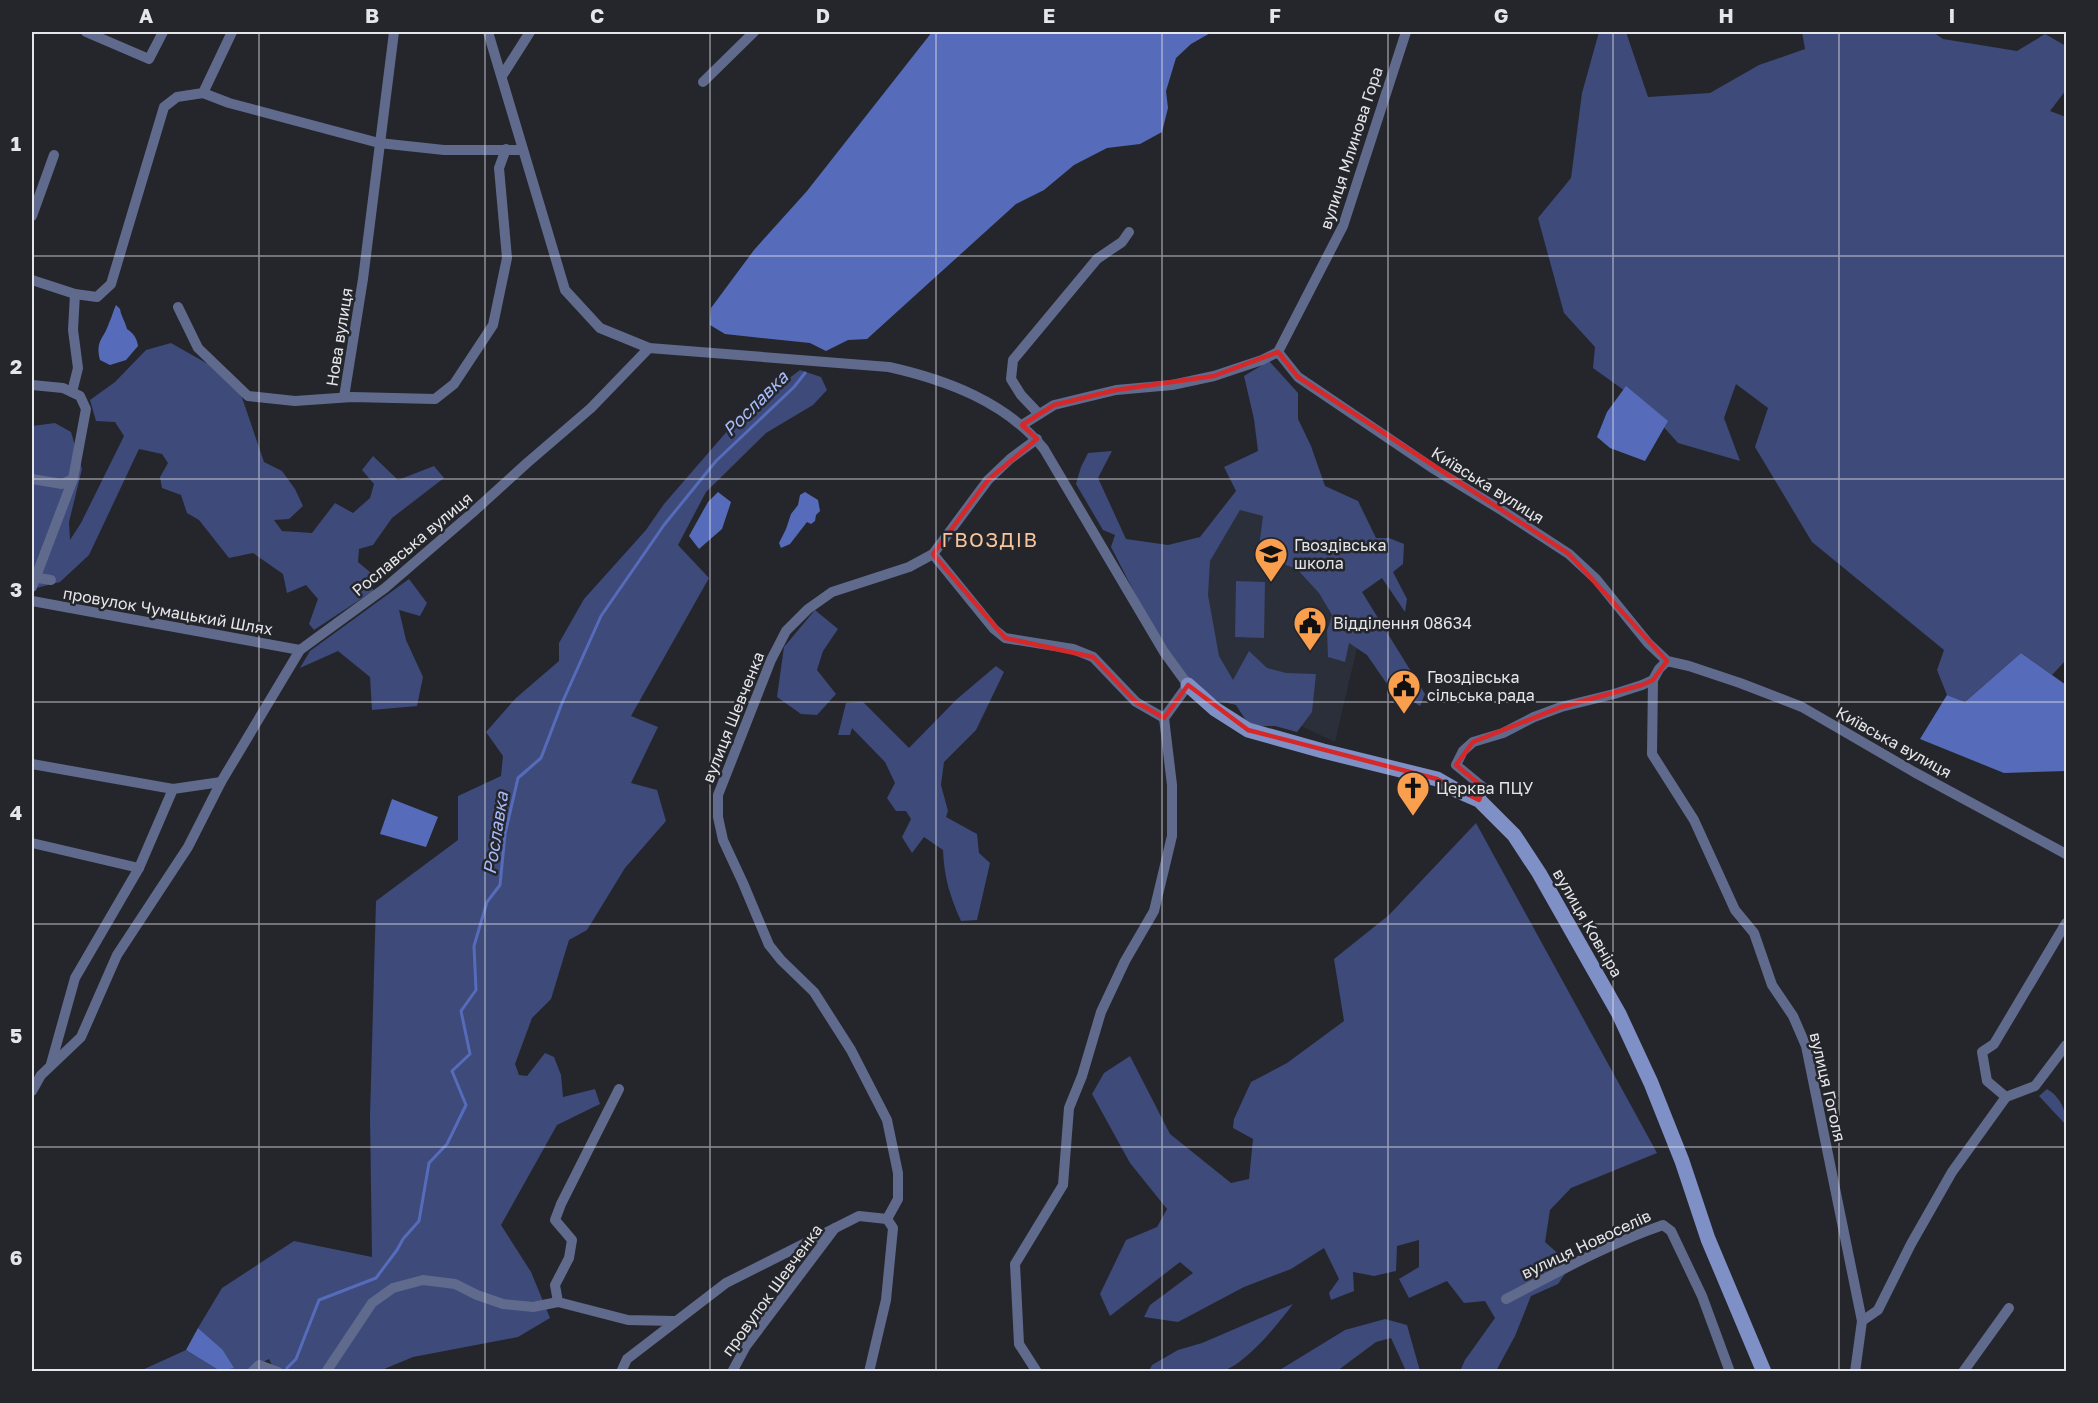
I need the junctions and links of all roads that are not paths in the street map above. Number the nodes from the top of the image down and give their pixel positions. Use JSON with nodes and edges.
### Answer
{"nodes":[{"id":1,"x":87,"y":32,"type":"edge"},
{"id":2,"x":163,"y":32,"type":"edge"},
{"id":3,"x":232,"y":32,"type":"edge"},
{"id":4,"x":394,"y":32,"type":"edge"},
{"id":5,"x":488,"y":32,"type":"edge"},
{"id":6,"x":530,"y":32,"type":"edge"},
{"id":7,"x":754,"y":32,"type":"edge"},
{"id":8,"x":1406,"y":32,"type":"edge"},
{"id":9,"x":502,"y":76,"type":"junction"},
{"id":10,"x":703,"y":82,"type":"dead end"},
{"id":11,"x":203,"y":93,"type":"junction"},
{"id":12,"x":380,"y":143,"type":"junction"},
{"id":13,"x":506,"y":149,"type":"junction"},
{"id":14,"x":524,"y":150,"type":"junction"},
{"id":15,"x":54,"y":155,"type":"dead end"},
{"id":16,"x":32,"y":216,"type":"edge"},
{"id":17,"x":1129,"y":232,"type":"dead end"},
{"id":18,"x":32,"y":280,"type":"edge"},
{"id":19,"x":75,"y":294,"type":"junction"},
{"id":20,"x":178,"y":307,"type":"dead end"},
{"id":21,"x":649,"y":348,"type":"junction"},
{"id":22,"x":1278,"y":352,"type":"junction"},
{"id":23,"x":32,"y":384,"type":"edge"},
{"id":24,"x":72,"y":392,"type":"junction"},
{"id":25,"x":344,"y":397,"type":"junction"},
{"id":26,"x":1039,"y":414,"type":"junction"},
{"id":27,"x":1022,"y":425,"type":"junction"},
{"id":28,"x":1036,"y":439,"type":"junction"},
{"id":29,"x":32,"y":479,"type":"edge"},
{"id":30,"x":73,"y":479,"type":"junction"},
{"id":31,"x":933,"y":554,"type":"junction"},
{"id":32,"x":32,"y":580,"type":"edge"},
{"id":33,"x":51,"y":580,"type":"dead end"},
{"id":34,"x":32,"y":601,"type":"edge"},
{"id":35,"x":300,"y":650,"type":"junction"},
{"id":36,"x":1667,"y":661,"type":"junction"},
{"id":37,"x":1653,"y":680,"type":"junction"},
{"id":38,"x":1188,"y":685,"type":"junction"},
{"id":39,"x":1164,"y":718,"type":"junction"},
{"id":40,"x":32,"y":764,"type":"edge"},
{"id":41,"x":221,"y":782,"type":"junction"},
{"id":42,"x":173,"y":789,"type":"junction"},
{"id":43,"x":1479,"y":800,"type":"junction"},
{"id":44,"x":32,"y":843,"type":"edge"},
{"id":45,"x":2067,"y":854,"type":"edge"},
{"id":46,"x":139,"y":867,"type":"junction"},
{"id":47,"x":2067,"y":923,"type":"edge"},
{"id":48,"x":2067,"y":1045,"type":"edge"},
{"id":49,"x":51,"y":1066,"type":"junction"},
{"id":50,"x":619,"y":1089,"type":"dead end"},
{"id":51,"x":32,"y":1091,"type":"edge"},
{"id":52,"x":2006,"y":1097,"type":"junction"},
{"id":53,"x":887,"y":1219,"type":"junction"},
{"id":54,"x":836,"y":1227,"type":"junction"},
{"id":55,"x":1506,"y":1299,"type":"dead end"},
{"id":56,"x":558,"y":1302,"type":"junction"},
{"id":57,"x":2009,"y":1308,"type":"dead end"},
{"id":58,"x":674,"y":1320,"type":"junction"},
{"id":59,"x":1862,"y":1321,"type":"junction"},
{"id":60,"x":252,"y":1371,"type":"edge"},
{"id":61,"x":278,"y":1371,"type":"edge"},
{"id":62,"x":326,"y":1371,"type":"edge"},
{"id":63,"x":621,"y":1371,"type":"edge"},
{"id":64,"x":732,"y":1371,"type":"edge"},
{"id":65,"x":868,"y":1371,"type":"edge"},
{"id":66,"x":1037,"y":1371,"type":"edge"},
{"id":67,"x":1730,"y":1371,"type":"edge"},
{"id":68,"x":1764,"y":1371,"type":"edge"},
{"id":69,"x":1855,"y":1371,"type":"edge"},
{"id":70,"x":1963,"y":1371,"type":"edge"}],
"edges":[{"from":1,"to":2,"type":"street"},
{"from":3,"to":11,"type":"street"},
{"from":4,"to":12,"type":"street","name":"Нова вулиця"},
{"from":5,"to":9,"type":"street"},
{"from":6,"to":9,"type":"street"},
{"from":7,"to":10,"type":"street"},
{"from":8,"to":22,"type":"street","name":"вулиця Млинова Гора"},
{"from":9,"to":14,"type":"street"},
{"from":11,"to":12,"type":"street"},
{"from":11,"to":19,"type":"street"},
{"from":12,"to":13,"type":"street"},
{"from":12,"to":25,"type":"street","name":"Нова вулиця"},
{"from":13,"to":14,"type":"street"},
{"from":13,"to":25,"type":"street"},
{"from":14,"to":21,"type":"street"},
{"from":15,"to":16,"type":"street"},
{"from":17,"to":26,"type":"street"},
{"from":18,"to":19,"type":"street"},
{"from":19,"to":24,"type":"street"},
{"from":20,"to":25,"type":"street","name":"Нова вулиця"},
{"from":21,"to":27,"type":"street"},
{"from":21,"to":35,"type":"street","name":"Рославська вулиця"},
{"from":22,"to":26,"type":"street"},
{"from":22,"to":36,"type":"street","name":"Київська вулиця"},
{"from":23,"to":24,"type":"street"},
{"from":24,"to":30,"type":"street"},
{"from":26,"to":27,"type":"street"},
{"from":27,"to":28,"type":"street"},
{"from":28,"to":31,"type":"street","name":"вулиця Шевченка"},
{"from":28,"to":38,"type":"street"},
{"from":29,"to":30,"type":"street"},
{"from":30,"to":32,"type":"street"},
{"from":31,"to":39,"type":"street"},
{"from":31,"to":53,"type":"street","name":"вулиця Шевченка"},
{"from":32,"to":33,"type":"street"},
{"from":34,"to":35,"type":"street","name":"провулок Чумацький Шлях"},
{"from":35,"to":41,"type":"street","name":"Рославська вулиця"},
{"from":36,"to":37,"type":"street"},
{"from":36,"to":45,"type":"street","name":"Київська вулиця"},
{"from":37,"to":43,"type":"street"},
{"from":37,"to":59,"type":"street","name":"вулиця Гоголя"},
{"from":38,"to":39,"type":"street"},
{"from":38,"to":43,"type":"street","name":"вулиця Ковніра"},
{"from":39,"to":66,"type":"street"},
{"from":40,"to":42,"type":"street"},
{"from":41,"to":42,"type":"street"},
{"from":41,"to":49,"type":"street","name":"Рославська вулиця"},
{"from":42,"to":46,"type":"street","name":"Рославська вулиця"},
{"from":43,"to":68,"type":"street","name":"вулиця Ковніра"},
{"from":44,"to":46,"type":"street"},
{"from":46,"to":49,"type":"street","name":"Рославська вулиця"},
{"from":47,"to":52,"type":"street"},
{"from":48,"to":52,"type":"street"},
{"from":49,"to":51,"type":"street","name":"Рославська вулиця"},
{"from":50,"to":56,"type":"street"},
{"from":52,"to":59,"type":"street"},
{"from":53,"to":54,"type":"street","name":"провулок Шевченка"},
{"from":53,"to":65,"type":"street"},
{"from":54,"to":58,"type":"street","name":"провулок Шевченка"},
{"from":54,"to":64,"type":"street","name":"провулок Шевченка"},
{"from":55,"to":67,"type":"street","name":"вулиця Новоселів"},
{"from":56,"to":58,"type":"street"},
{"from":56,"to":62,"type":"street"},
{"from":57,"to":70,"type":"street"},
{"from":58,"to":63,"type":"street","name":"провулок Шевченка"},
{"from":59,"to":69,"type":"street","name":"вулиця Гоголя"},
{"from":60,"to":61,"type":"street"}]}
